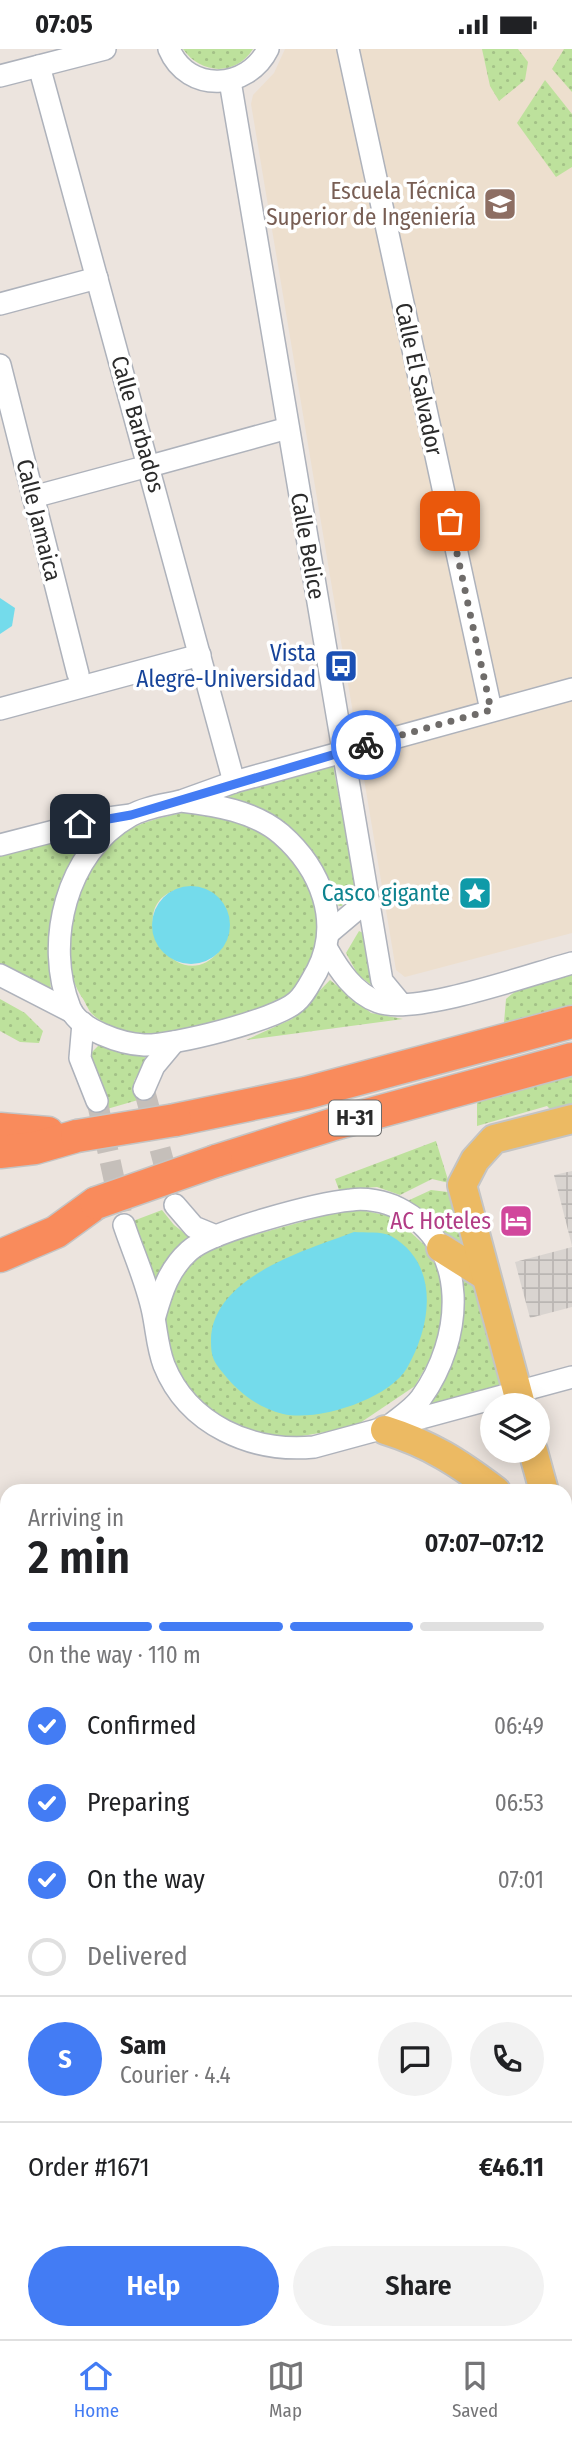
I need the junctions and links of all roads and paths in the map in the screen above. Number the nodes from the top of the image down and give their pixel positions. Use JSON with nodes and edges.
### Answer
{"nodes":[{"id":1,"x":105,"y":49,"type":"edge"},
{"id":2,"x":169,"y":49,"type":"edge"},
{"id":3,"x":268,"y":49,"type":"edge"},
{"id":4,"x":348,"y":49,"type":"edge"},
{"id":5,"x":39,"y":66,"type":"junction"},
{"id":6,"x":0,"y":76,"type":"edge"},
{"id":7,"x":230,"y":81,"type":"junction"},
{"id":8,"x":97,"y":278,"type":"junction"},
{"id":9,"x":0,"y":304,"type":"edge"},
{"id":10,"x":0,"y":365,"type":"edge"},
{"id":11,"x":288,"y":428,"type":"junction"},
{"id":12,"x":143,"y":467,"type":"junction"},
{"id":13,"x":33,"y":498,"type":"junction"},
{"id":14,"x":200,"y":655,"type":"junction"},
{"id":15,"x":78,"y":674,"type":"dead end"},
{"id":16,"x":572,"y":689,"type":"edge"},
{"id":17,"x":0,"y":709,"type":"edge"},
{"id":18,"x":491,"y":710,"type":"junction"},
{"id":19,"x":343,"y":752,"type":"junction"},
{"id":20,"x":234,"y":782,"type":"junction"},
{"id":21,"x":181,"y":801,"type":"junction"},
{"id":22,"x":131,"y":815,"type":"junction"},
{"id":23,"x":0,"y":845,"type":"edge"},
{"id":24,"x":368,"y":900,"type":"junction"},
{"id":25,"x":328,"y":940,"type":"junction"},
{"id":26,"x":572,"y":963,"type":"edge"},
{"id":27,"x":0,"y":975,"type":"edge"},
{"id":28,"x":401,"y":1004,"type":"junction"},
{"id":29,"x":77,"y":1017,"type":"junction"},
{"id":30,"x":572,"y":1022,"type":"edge"},
{"id":31,"x":174,"y":1042,"type":"junction"},
{"id":32,"x":572,"y":1059,"type":"edge"},
{"id":33,"x":144,"y":1089,"type":"tunnel mouth"},
{"id":34,"x":97,"y":1101,"type":"tunnel mouth"},
{"id":35,"x":572,"y":1119,"type":"edge"},
{"id":36,"x":0,"y":1129,"type":"edge"},
{"id":37,"x":34,"y":1140,"type":"junction"},
{"id":38,"x":0,"y":1152,"type":"edge"},
{"id":39,"x":175,"y":1205,"type":"tunnel mouth"},
{"id":40,"x":54,"y":1224,"type":"junction"},
{"id":41,"x":124,"y":1225,"type":"tunnel mouth"},
{"id":42,"x":0,"y":1236,"type":"edge"},
{"id":43,"x":216,"y":1236,"type":"junction"},
{"id":44,"x":441,"y":1248,"type":"junction"},
{"id":45,"x":0,"y":1256,"type":"edge"},
{"id":46,"x":484,"y":1275,"type":"junction"},
{"id":47,"x":155,"y":1317,"type":"junction"},
{"id":48,"x":572,"y":1377,"type":"edge"},
{"id":49,"x":518,"y":1393,"type":"edge"},
{"id":50,"x":534,"y":1393,"type":"edge"},
{"id":51,"x":480,"y":1408,"type":"edge"},
{"id":52,"x":385,"y":1430,"type":"junction"},
{"id":53,"x":536,"y":1463,"type":"edge"},
{"id":54,"x":487,"y":1484,"type":"edge"},
{"id":55,"x":542,"y":1484,"type":"edge"}],
"edges":[{"from":1,"to":5,"type":"street"},
{"from":2,"to":7,"type":"street"},
{"from":3,"to":7,"type":"street"},
{"from":4,"to":18,"type":"street","name":"Calle El Salvador"},
{"from":5,"to":6,"type":"street"},
{"from":5,"to":8,"type":"street","name":"Calle Barbados"},
{"from":7,"to":11,"type":"street","name":"Calle Belice"},
{"from":8,"to":9,"type":"street"},
{"from":8,"to":12,"type":"street","name":"Calle Barbados"},
{"from":10,"to":13,"type":"street","name":"Calle Jamaica"},
{"from":11,"to":12,"type":"street"},
{"from":11,"to":19,"type":"street","name":"Calle Belice"},
{"from":12,"to":13,"type":"street"},
{"from":12,"to":14,"type":"street","name":"Calle Barbados"},
{"from":13,"to":15,"type":"street","name":"Calle Jamaica"},
{"from":14,"to":17,"type":"street"},
{"from":14,"to":20,"type":"street","name":"Calle Barbados"},
{"from":16,"to":18,"type":"street"},
{"from":18,"to":19,"type":"street"},
{"from":19,"to":20,"type":"street"},
{"from":19,"to":24,"type":"street","name":"Calle Belice"},
{"from":20,"to":21,"type":"street"},
{"from":21,"to":22,"type":"street"},
{"from":21,"to":25,"type":"street"},
{"from":22,"to":23,"type":"street"},
{"from":22,"to":29,"type":"street"},
{"from":24,"to":25,"type":"street"},
{"from":24,"to":28,"type":"street","name":"Calle Belice"},
{"from":25,"to":28,"type":"street"},
{"from":25,"to":31,"type":"street"},
{"from":26,"to":28,"type":"street"},
{"from":27,"to":29,"type":"street"},
{"from":29,"to":31,"type":"street"},
{"from":29,"to":34,"type":"street"},
{"from":30,"to":37,"type":"highway","number":"H-31","bridge":true},
{"from":31,"to":33,"type":"street"},
{"from":32,"to":40,"type":"highway","number":"H-31","bridge":true},
{"from":35,"to":46,"type":"main road"},
{"from":36,"to":37,"type":"highway"},
{"from":37,"to":38,"type":"highway"},
{"from":39,"to":43,"type":"street"},
{"from":40,"to":42,"type":"highway"},
{"from":40,"to":45,"type":"highway"},
{"from":41,"to":47,"type":"street"},
{"from":43,"to":44,"type":"street"},
{"from":43,"to":47,"type":"street"},
{"from":44,"to":46,"type":"main road"},
{"from":44,"to":52,"type":"street"},
{"from":46,"to":49,"type":"main road"},
{"from":47,"to":52,"type":"street"},
{"from":48,"to":50,"type":"street"},
{"from":51,"to":52,"type":"street"},
{"from":52,"to":54,"type":"main road"},
{"from":53,"to":55,"type":"main road"}]}
